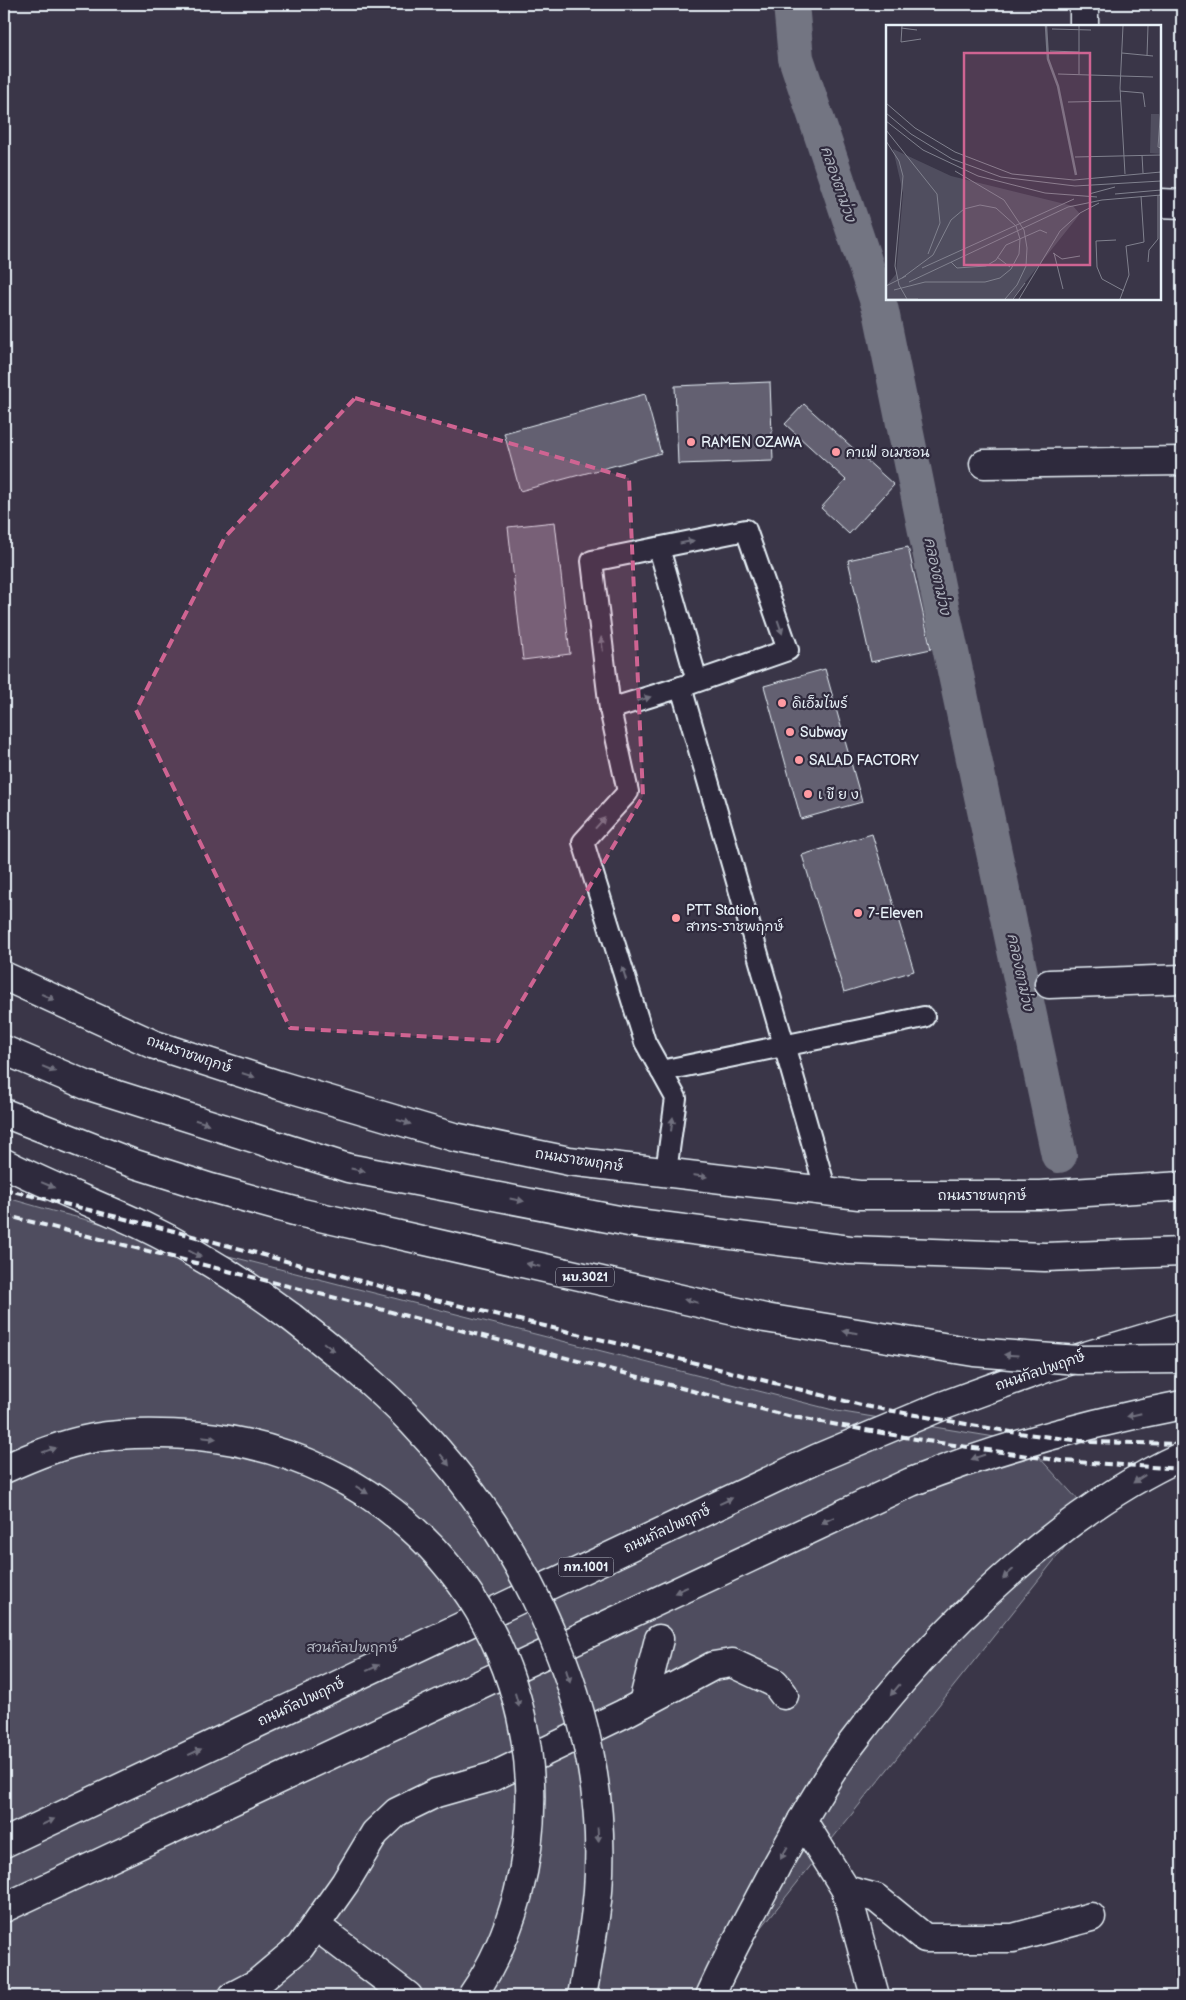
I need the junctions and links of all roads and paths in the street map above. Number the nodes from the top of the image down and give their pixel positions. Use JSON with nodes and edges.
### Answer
{"nodes":[{"id":1,"x":1084,"y":4,"type":"edge"},
{"id":2,"x":1084,"y":25,"type":"edge"},
{"id":3,"x":1161,"y":203,"type":"edge"},
{"id":4,"x":1182,"y":204,"type":"edge"},
{"id":5,"x":1182,"y":461,"type":"edge"},
{"id":6,"x":984,"y":464,"type":"dead end"},
{"id":7,"x":659,"y":548,"type":"junction"},
{"id":8,"x":689,"y":684,"type":"junction"},
{"id":9,"x":610,"y":710,"type":"junction"},
{"id":10,"x":4,"y":976,"type":"edge"},
{"id":11,"x":1182,"y":979,"type":"edge"},
{"id":12,"x":1049,"y":984,"type":"dead end"},
{"id":13,"x":924,"y":1017,"type":"dead end"},
{"id":14,"x":784,"y":1046,"type":"junction"},
{"id":15,"x":4,"y":1050,"type":"edge"},
{"id":16,"x":661,"y":1071,"type":"junction"},
{"id":17,"x":4,"y":1113,"type":"edge"},
{"id":18,"x":4,"y":1163,"type":"edge"},
{"id":19,"x":666,"y":1172,"type":"junction"},
{"id":20,"x":1182,"y":1186,"type":"edge"},
{"id":21,"x":826,"y":1191,"type":"junction"},
{"id":22,"x":1182,"y":1252,"type":"edge"},
{"id":23,"x":1182,"y":1327,"type":"edge"},
{"id":24,"x":1182,"y":1359,"type":"edge"},
{"id":25,"x":1182,"y":1405,"type":"edge"},
{"id":26,"x":1182,"y":1456,"type":"edge"},
{"id":27,"x":4,"y":1468,"type":"edge"},
{"id":28,"x":659,"y":1639,"type":"dead end"},
{"id":29,"x":784,"y":1695,"type":"dead end"},
{"id":30,"x":643,"y":1703,"type":"junction"},
{"id":31,"x":802,"y":1820,"type":"junction"},
{"id":32,"x":4,"y":1843,"type":"edge"},
{"id":33,"x":846,"y":1890,"type":"junction"},
{"id":34,"x":4,"y":1908,"type":"edge"},
{"id":35,"x":1091,"y":1916,"type":"dead end"},
{"id":36,"x":316,"y":1926,"type":"junction"},
{"id":37,"x":728,"y":1956,"type":"junction"},
{"id":38,"x":233,"y":1996,"type":"edge"},
{"id":39,"x":408,"y":1996,"type":"edge"},
{"id":40,"x":472,"y":1996,"type":"edge"},
{"id":41,"x":582,"y":1996,"type":"edge"},
{"id":42,"x":700,"y":1996,"type":"edge"},
{"id":43,"x":710,"y":1996,"type":"edge"},
{"id":44,"x":875,"y":1996,"type":"edge"}],
"edges":[{"from":1,"to":2,"type":"main road"},
{"from":3,"to":4,"type":"main road"},
{"from":5,"to":6,"type":"main road"},
{"from":7,"to":8,"type":"lane"},
{"from":7,"to":8,"type":"lane","one_way":true},
{"from":9,"to":7,"type":"lane","one_way":true},
{"from":9,"to":8,"type":"lane","one_way":true},
{"from":8,"to":14,"type":"lane"},
{"from":16,"to":9,"type":"lane","one_way":true},
{"from":10,"to":19,"type":"main road","name":"ถนนราชพฤกษ์","one_way":true},
{"from":11,"to":12,"type":"main road"},
{"from":13,"to":14,"type":"lane"},
{"from":14,"to":16,"type":"lane"},
{"from":14,"to":21,"type":"lane"},
{"from":15,"to":22,"type":"main road","one_way":true},
{"from":19,"to":16,"type":"lane","one_way":true},
{"from":24,"to":17,"type":"main road","number":"นบ.3021","one_way":true,"bridge":true},
{"from":18,"to":41,"type":"main road","one_way":true,"bridge":true},
{"from":19,"to":21,"type":"main road","name":"ถนนราชพฤกษ์","one_way":true},
{"from":20,"to":21,"type":"main road","name":"ถนนราชพฤกษ์"},
{"from":32,"to":23,"type":"main road","name":"ถนนกัลปพฤกษ์","number":"กท.1001","one_way":true},
{"from":25,"to":34,"type":"main road","one_way":true},
{"from":26,"to":31,"type":"main road","one_way":true},
{"from":27,"to":40,"type":"main road","one_way":true,"bridge":true},
{"from":28,"to":30,"type":"main road"},
{"from":29,"to":30,"type":"main road"},
{"from":30,"to":36,"type":"main road"},
{"from":31,"to":33,"type":"main road"},
{"from":31,"to":37,"type":"main road","one_way":true},
{"from":33,"to":35,"type":"main road"},
{"from":33,"to":44,"type":"main road"},
{"from":36,"to":38,"type":"main road"},
{"from":36,"to":39,"type":"main road"},
{"from":37,"to":42,"type":"main road"},
{"from":37,"to":43,"type":"main road"}]}
